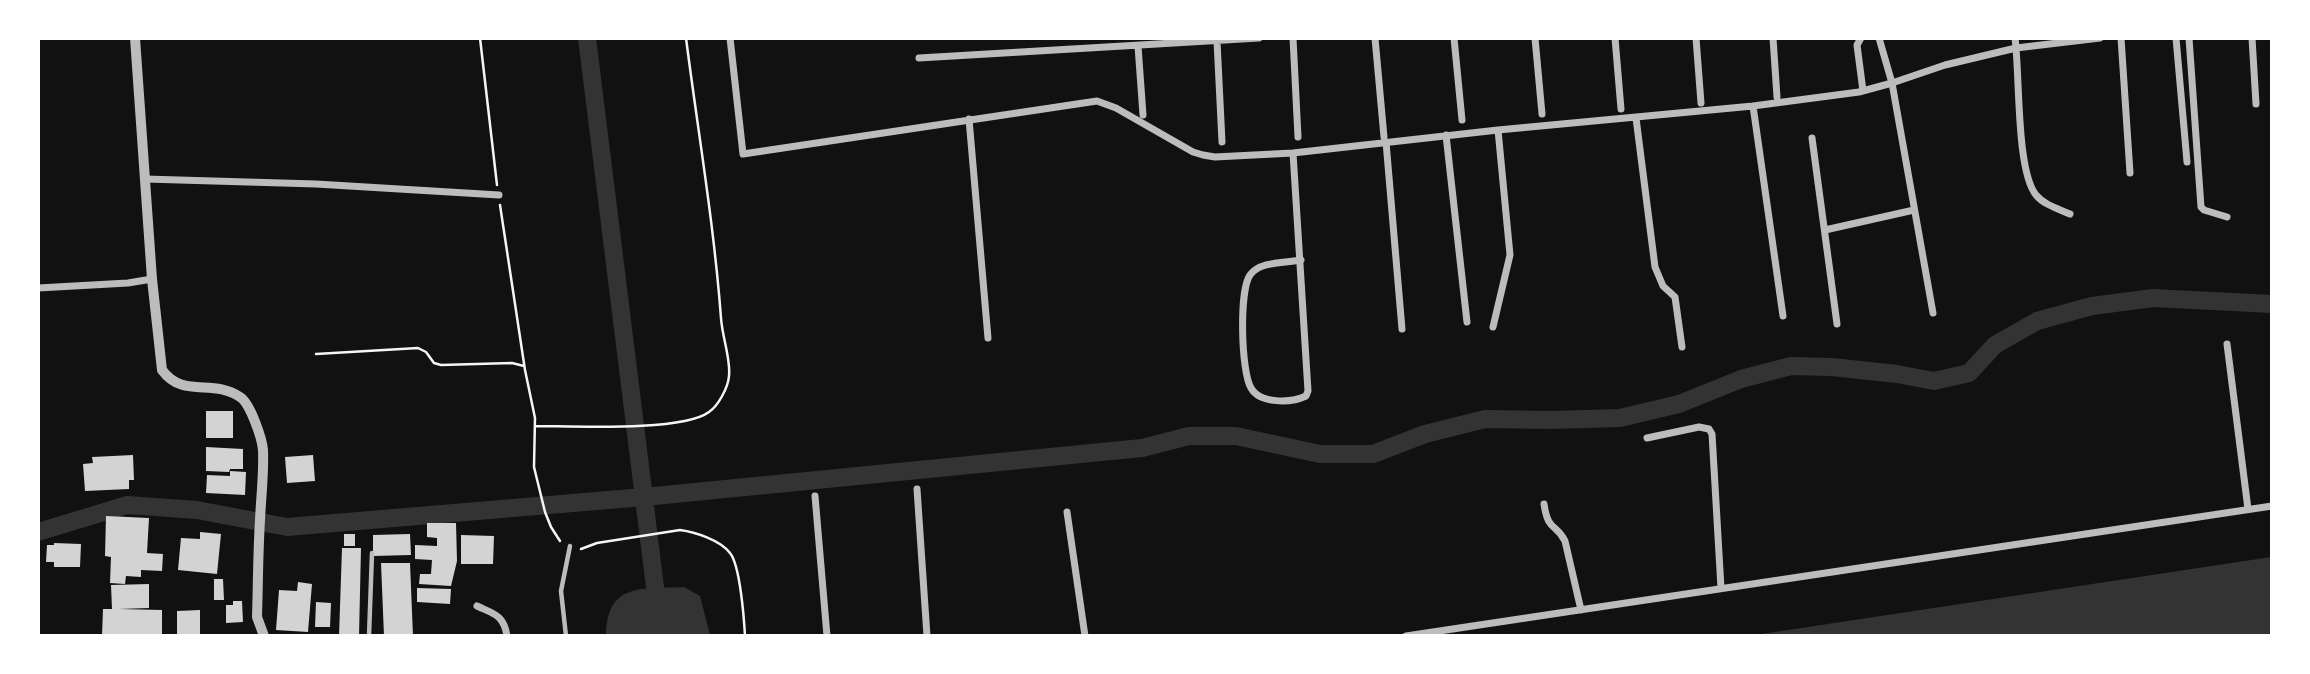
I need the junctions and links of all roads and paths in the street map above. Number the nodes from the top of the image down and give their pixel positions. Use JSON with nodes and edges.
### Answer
{"nodes":[{"id":1,"x":135,"y":38,"type":"edge"},
{"id":2,"x":480,"y":38,"type":"edge"},
{"id":3,"x":686,"y":38,"type":"edge"},
{"id":4,"x":730,"y":38,"type":"edge"},
{"id":5,"x":1259,"y":38,"type":"edge"},
{"id":6,"x":1293,"y":38,"type":"edge"},
{"id":7,"x":1375,"y":38,"type":"edge"},
{"id":8,"x":1454,"y":38,"type":"edge"},
{"id":9,"x":1535,"y":38,"type":"edge"},
{"id":10,"x":1615,"y":38,"type":"edge"},
{"id":11,"x":1696,"y":38,"type":"edge"},
{"id":12,"x":1773,"y":38,"type":"edge"},
{"id":13,"x":1860,"y":38,"type":"edge"},
{"id":14,"x":1879,"y":38,"type":"edge"},
{"id":15,"x":2015,"y":38,"type":"edge"},
{"id":16,"x":2100,"y":38,"type":"edge"},
{"id":17,"x":2121,"y":38,"type":"edge"},
{"id":18,"x":2176,"y":38,"type":"edge"},
{"id":19,"x":2189,"y":38,"type":"edge"},
{"id":20,"x":2252,"y":38,"type":"edge"},
{"id":21,"x":1217,"y":41,"type":"junction"},
{"id":22,"x":1139,"y":46,"type":"junction"},
{"id":23,"x":2016,"y":48,"type":"junction"},
{"id":24,"x":919,"y":58,"type":"dead end"},
{"id":25,"x":1892,"y":83,"type":"junction"},
{"id":26,"x":1863,"y":91,"type":"junction"},
{"id":27,"x":1777,"y":97,"type":"dead end"},
{"id":28,"x":1701,"y":103,"type":"dead end"},
{"id":29,"x":2256,"y":104,"type":"dead end"},
{"id":30,"x":1753,"y":106,"type":"junction"},
{"id":31,"x":1621,"y":109,"type":"dead end"},
{"id":32,"x":1542,"y":114,"type":"dead end"},
{"id":33,"x":1143,"y":115,"type":"dead end"},
{"id":34,"x":1636,"y":118,"type":"junction"},
{"id":35,"x":968,"y":119,"type":"junction"},
{"id":36,"x":1462,"y":120,"type":"dead end"},
{"id":37,"x":1498,"y":130,"type":"junction"},
{"id":38,"x":1446,"y":135,"type":"junction"},
{"id":39,"x":1298,"y":137,"type":"dead end"},
{"id":40,"x":1812,"y":138,"type":"dead end"},
{"id":41,"x":1385,"y":139,"type":"junction"},
{"id":42,"x":1222,"y":142,"type":"dead end"},
{"id":43,"x":1293,"y":153,"type":"junction"},
{"id":44,"x":2187,"y":162,"type":"dead end"},
{"id":45,"x":2130,"y":173,"type":"dead end"},
{"id":46,"x":145,"y":179,"type":"junction"},
{"id":47,"x":499,"y":195,"type":"junction"},
{"id":48,"x":1914,"y":210,"type":"junction"},
{"id":49,"x":2070,"y":214,"type":"dead end"},
{"id":50,"x":2227,"y":217,"type":"dead end"},
{"id":51,"x":1825,"y":230,"type":"junction"},
{"id":52,"x":1301,"y":260,"type":"junction"},
{"id":53,"x":152,"y":279,"type":"junction"},
{"id":54,"x":38,"y":288,"type":"edge"},
{"id":55,"x":1933,"y":313,"type":"dead end"},
{"id":56,"x":1783,"y":317,"type":"dead end"},
{"id":57,"x":1467,"y":322,"type":"dead end"},
{"id":58,"x":1837,"y":324,"type":"dead end"},
{"id":59,"x":1493,"y":327,"type":"dead end"},
{"id":60,"x":1402,"y":329,"type":"dead end"},
{"id":61,"x":988,"y":338,"type":"dead end"},
{"id":62,"x":2227,"y":344,"type":"dead end"},
{"id":63,"x":1682,"y":346,"type":"dead end"},
{"id":64,"x":316,"y":354,"type":"dead end"},
{"id":65,"x":524,"y":366,"type":"junction"},
{"id":66,"x":535,"y":426,"type":"junction"},
{"id":67,"x":1647,"y":438,"type":"dead end"},
{"id":68,"x":917,"y":489,"type":"dead end"},
{"id":69,"x":815,"y":496,"type":"dead end"},
{"id":70,"x":1544,"y":504,"type":"dead end"},
{"id":71,"x":2272,"y":506,"type":"edge"},
{"id":72,"x":2248,"y":509,"type":"junction"},
{"id":73,"x":545,"y":512,"type":"dead end"},
{"id":74,"x":1067,"y":512,"type":"dead end"},
{"id":75,"x":597,"y":543,"type":"dead end"},
{"id":76,"x":570,"y":546,"type":"dead end"},
{"id":77,"x":372,"y":553,"type":"dead end"},
{"id":78,"x":1721,"y":588,"type":"junction"},
{"id":79,"x":477,"y":606,"type":"dead end"},
{"id":80,"x":1581,"y":610,"type":"junction"},
{"id":81,"x":264,"y":635,"type":"edge"},
{"id":82,"x":369,"y":635,"type":"edge"},
{"id":83,"x":507,"y":635,"type":"edge"},
{"id":84,"x":566,"y":635,"type":"edge"},
{"id":85,"x":745,"y":635,"type":"edge"},
{"id":86,"x":827,"y":635,"type":"edge"},
{"id":87,"x":927,"y":635,"type":"edge"},
{"id":88,"x":1085,"y":635,"type":"edge"},
{"id":89,"x":1406,"y":635,"type":"edge"}],
"edges":[{"from":1,"to":46,"type":"street"},
{"from":2,"to":47,"type":"path"},
{"from":3,"to":66,"type":"path"},
{"from":4,"to":35,"type":"street"},
{"from":5,"to":21,"type":"street"},
{"from":6,"to":39,"type":"street"},
{"from":7,"to":41,"type":"street"},
{"from":8,"to":36,"type":"street"},
{"from":9,"to":32,"type":"street"},
{"from":10,"to":31,"type":"street"},
{"from":11,"to":28,"type":"street"},
{"from":12,"to":27,"type":"street"},
{"from":13,"to":26,"type":"street"},
{"from":14,"to":25,"type":"street"},
{"from":15,"to":23,"type":"street"},
{"from":16,"to":23,"type":"street"},
{"from":17,"to":45,"type":"street"},
{"from":18,"to":44,"type":"street"},
{"from":19,"to":50,"type":"street"},
{"from":20,"to":29,"type":"street"},
{"from":21,"to":22,"type":"street"},
{"from":21,"to":42,"type":"street"},
{"from":22,"to":24,"type":"street"},
{"from":22,"to":33,"type":"street"},
{"from":23,"to":25,"type":"street"},
{"from":23,"to":49,"type":"street"},
{"from":25,"to":26,"type":"street"},
{"from":25,"to":48,"type":"street"},
{"from":26,"to":30,"type":"street"},
{"from":30,"to":34,"type":"street"},
{"from":30,"to":56,"type":"street"},
{"from":34,"to":37,"type":"street"},
{"from":34,"to":63,"type":"street"},
{"from":35,"to":43,"type":"street"},
{"from":35,"to":61,"type":"street"},
{"from":37,"to":38,"type":"street"},
{"from":37,"to":59,"type":"street"},
{"from":38,"to":41,"type":"street"},
{"from":38,"to":57,"type":"street"},
{"from":40,"to":51,"type":"street"},
{"from":41,"to":43,"type":"street"},
{"from":41,"to":60,"type":"street"},
{"from":43,"to":52,"type":"street"},
{"from":46,"to":47,"type":"street"},
{"from":46,"to":53,"type":"street"},
{"from":47,"to":65,"type":"path"},
{"from":48,"to":51,"type":"street"},
{"from":48,"to":55,"type":"street"},
{"from":51,"to":58,"type":"street"},
{"from":52,"to":52,"type":"street"},
{"from":53,"to":54,"type":"street"},
{"from":53,"to":81,"type":"street"},
{"from":62,"to":72,"type":"street"},
{"from":64,"to":65,"type":"path"},
{"from":65,"to":66,"type":"path"},
{"from":66,"to":73,"type":"path"},
{"from":67,"to":78,"type":"street"},
{"from":68,"to":87,"type":"street"},
{"from":69,"to":86,"type":"street"},
{"from":70,"to":80,"type":"street"},
{"from":71,"to":72,"type":"street"},
{"from":72,"to":78,"type":"street"},
{"from":74,"to":88,"type":"street"},
{"from":75,"to":85,"type":"path"},
{"from":76,"to":84,"type":"lane"},
{"from":77,"to":82,"type":"lane"},
{"from":78,"to":80,"type":"street"},
{"from":79,"to":83,"type":"street"},
{"from":80,"to":89,"type":"street"}]}
